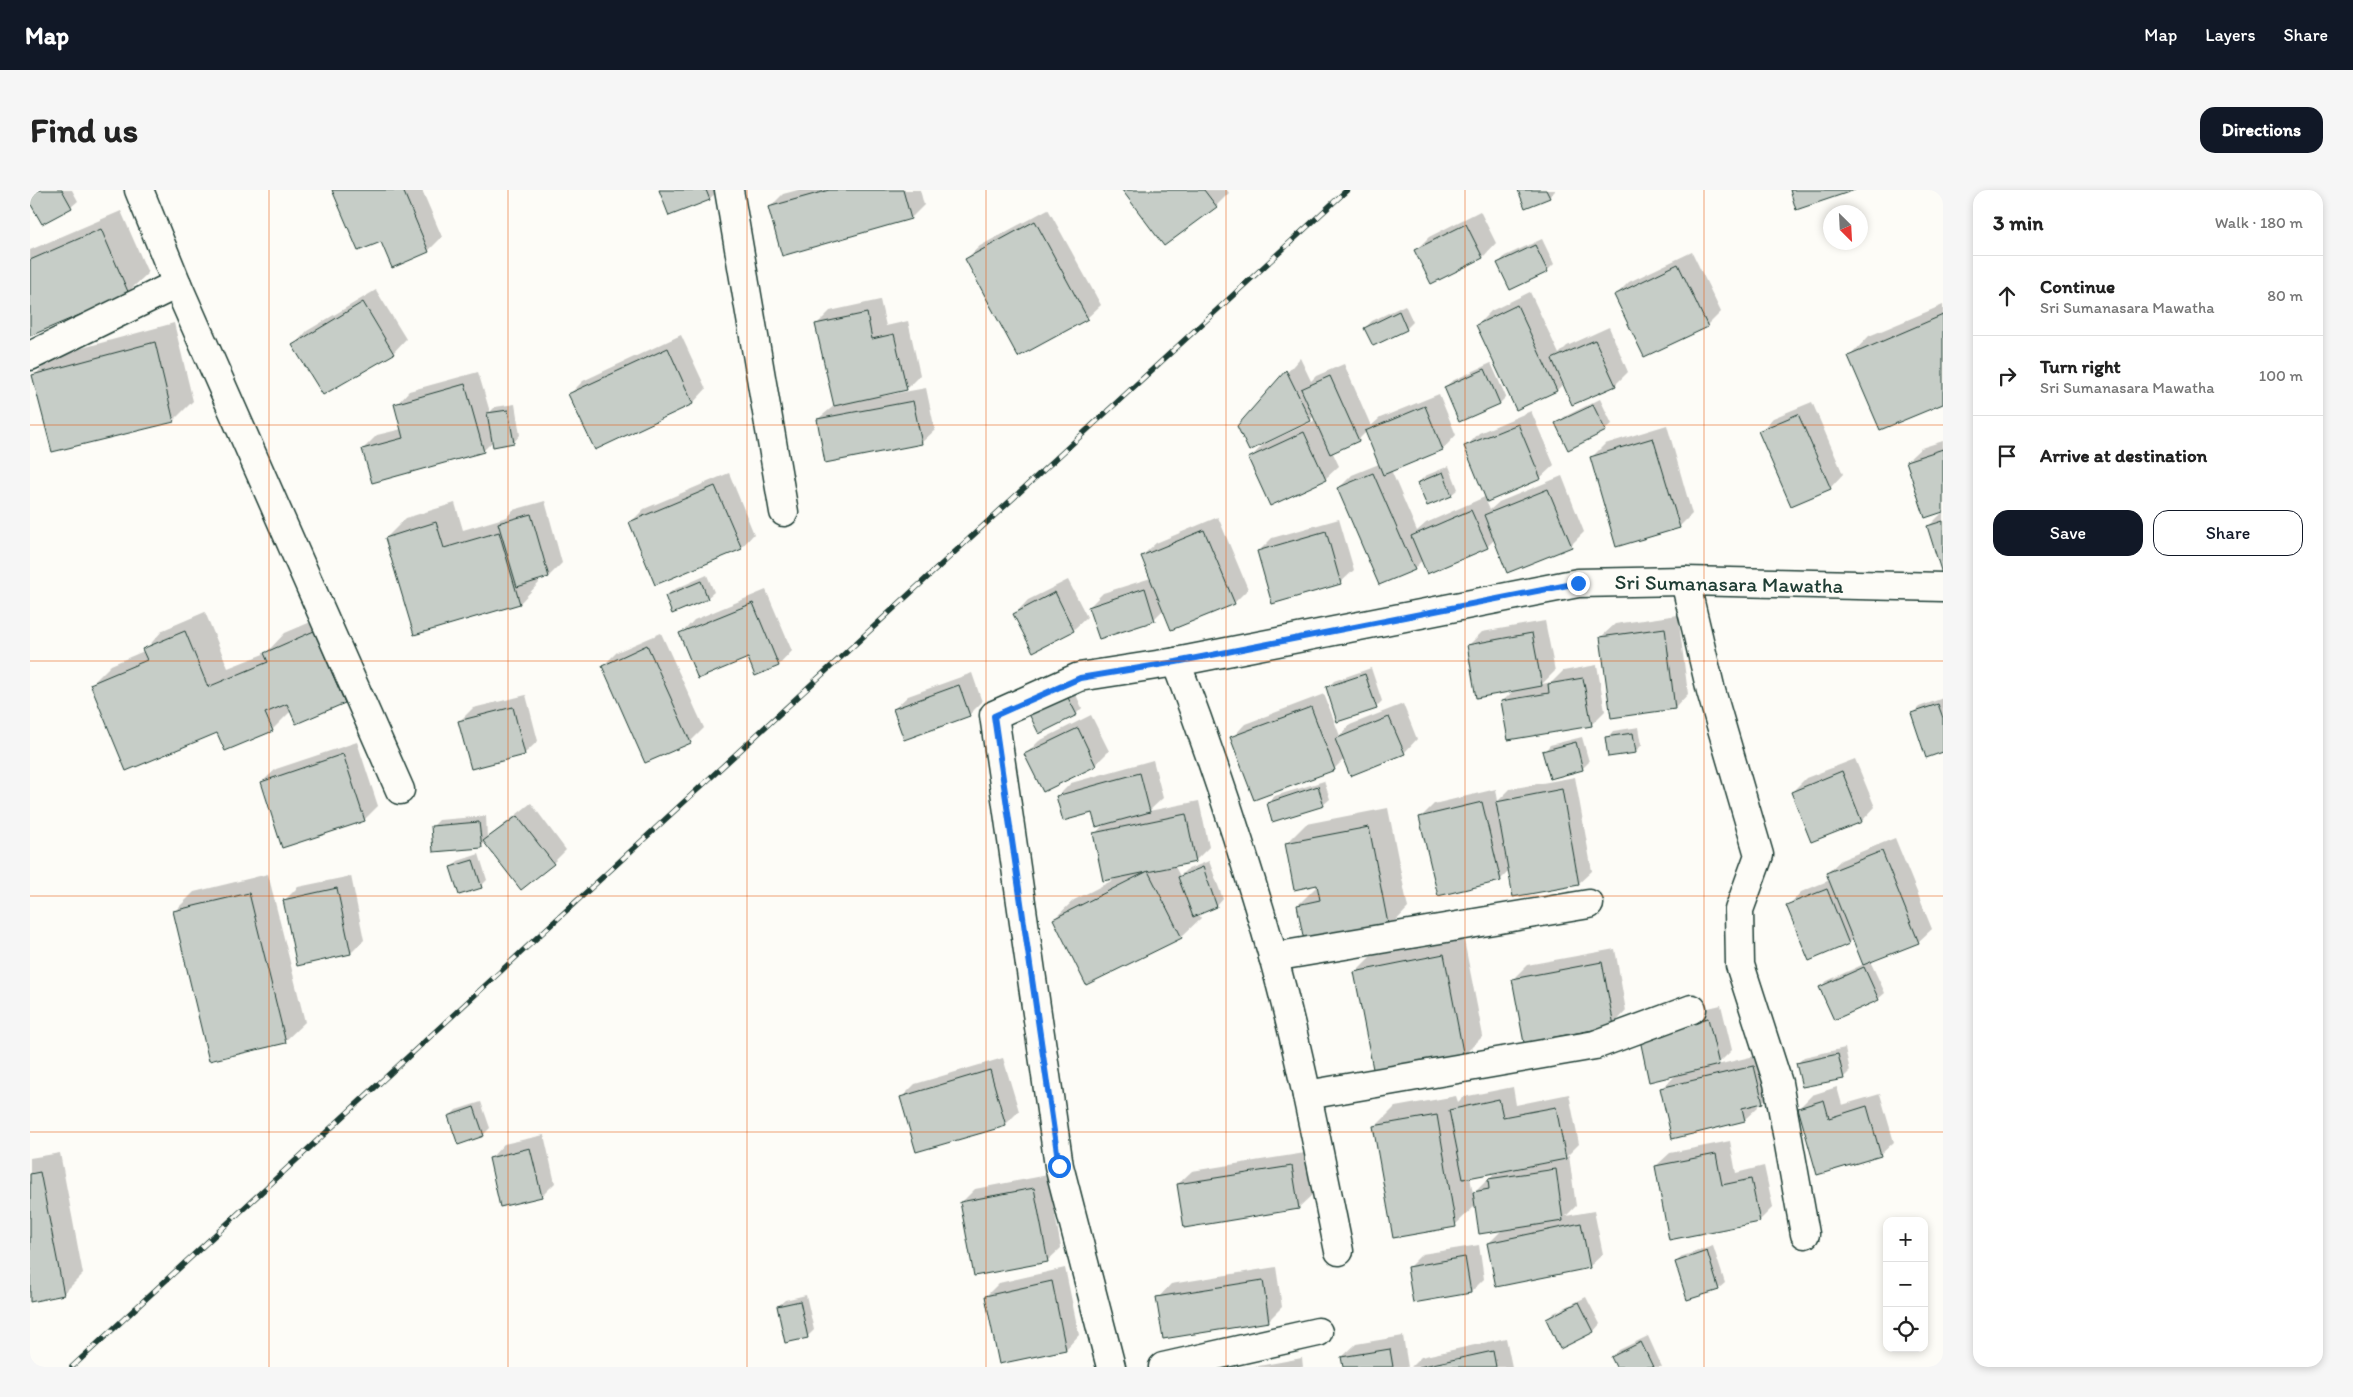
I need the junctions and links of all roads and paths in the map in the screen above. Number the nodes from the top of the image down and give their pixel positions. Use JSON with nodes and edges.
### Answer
{"nodes":[{"id":1,"x":139,"y":190,"type":"edge"},
{"id":2,"x":729,"y":190,"type":"edge"},
{"id":3,"x":177,"y":284,"type":"junction"},
{"id":4,"x":30,"y":356,"type":"edge"},
{"id":5,"x":784,"y":512,"type":"dead end"},
{"id":6,"x":1685,"y":581,"type":"junction"},
{"id":7,"x":1943,"y":587,"type":"edge"},
{"id":8,"x":1176,"y":662,"type":"junction"},
{"id":9,"x":400,"y":790,"type":"dead end"},
{"id":10,"x":1589,"y":904,"type":"dead end"},
{"id":11,"x":1273,"y":957,"type":"junction"},
{"id":12,"x":1692,"y":1009,"type":"dead end"},
{"id":13,"x":1307,"y":1095,"type":"junction"},
{"id":14,"x":1805,"y":1234,"type":"dead end"},
{"id":15,"x":1339,"y":1251,"type":"dead end"},
{"id":16,"x":1318,"y":1332,"type":"dead end"},
{"id":17,"x":1111,"y":1367,"type":"edge"},
{"id":18,"x":1163,"y":1367,"type":"edge"}],
"edges":[{"from":1,"to":3,"type":"street"},
{"from":2,"to":5,"type":"street"},
{"from":3,"to":4,"type":"street"},
{"from":3,"to":9,"type":"street"},
{"from":6,"to":7,"type":"street","name":"Sri Sumanasara Mawatha"},
{"from":6,"to":8,"type":"street","name":"Sri Sumanasara Mawatha"},
{"from":6,"to":14,"type":"street"},
{"from":8,"to":11,"type":"street"},
{"from":8,"to":17,"type":"street","name":"Sri Sumanasara Mawatha"},
{"from":10,"to":11,"type":"street"},
{"from":11,"to":13,"type":"street"},
{"from":12,"to":13,"type":"street"},
{"from":13,"to":15,"type":"street"},
{"from":16,"to":18,"type":"street"}]}
